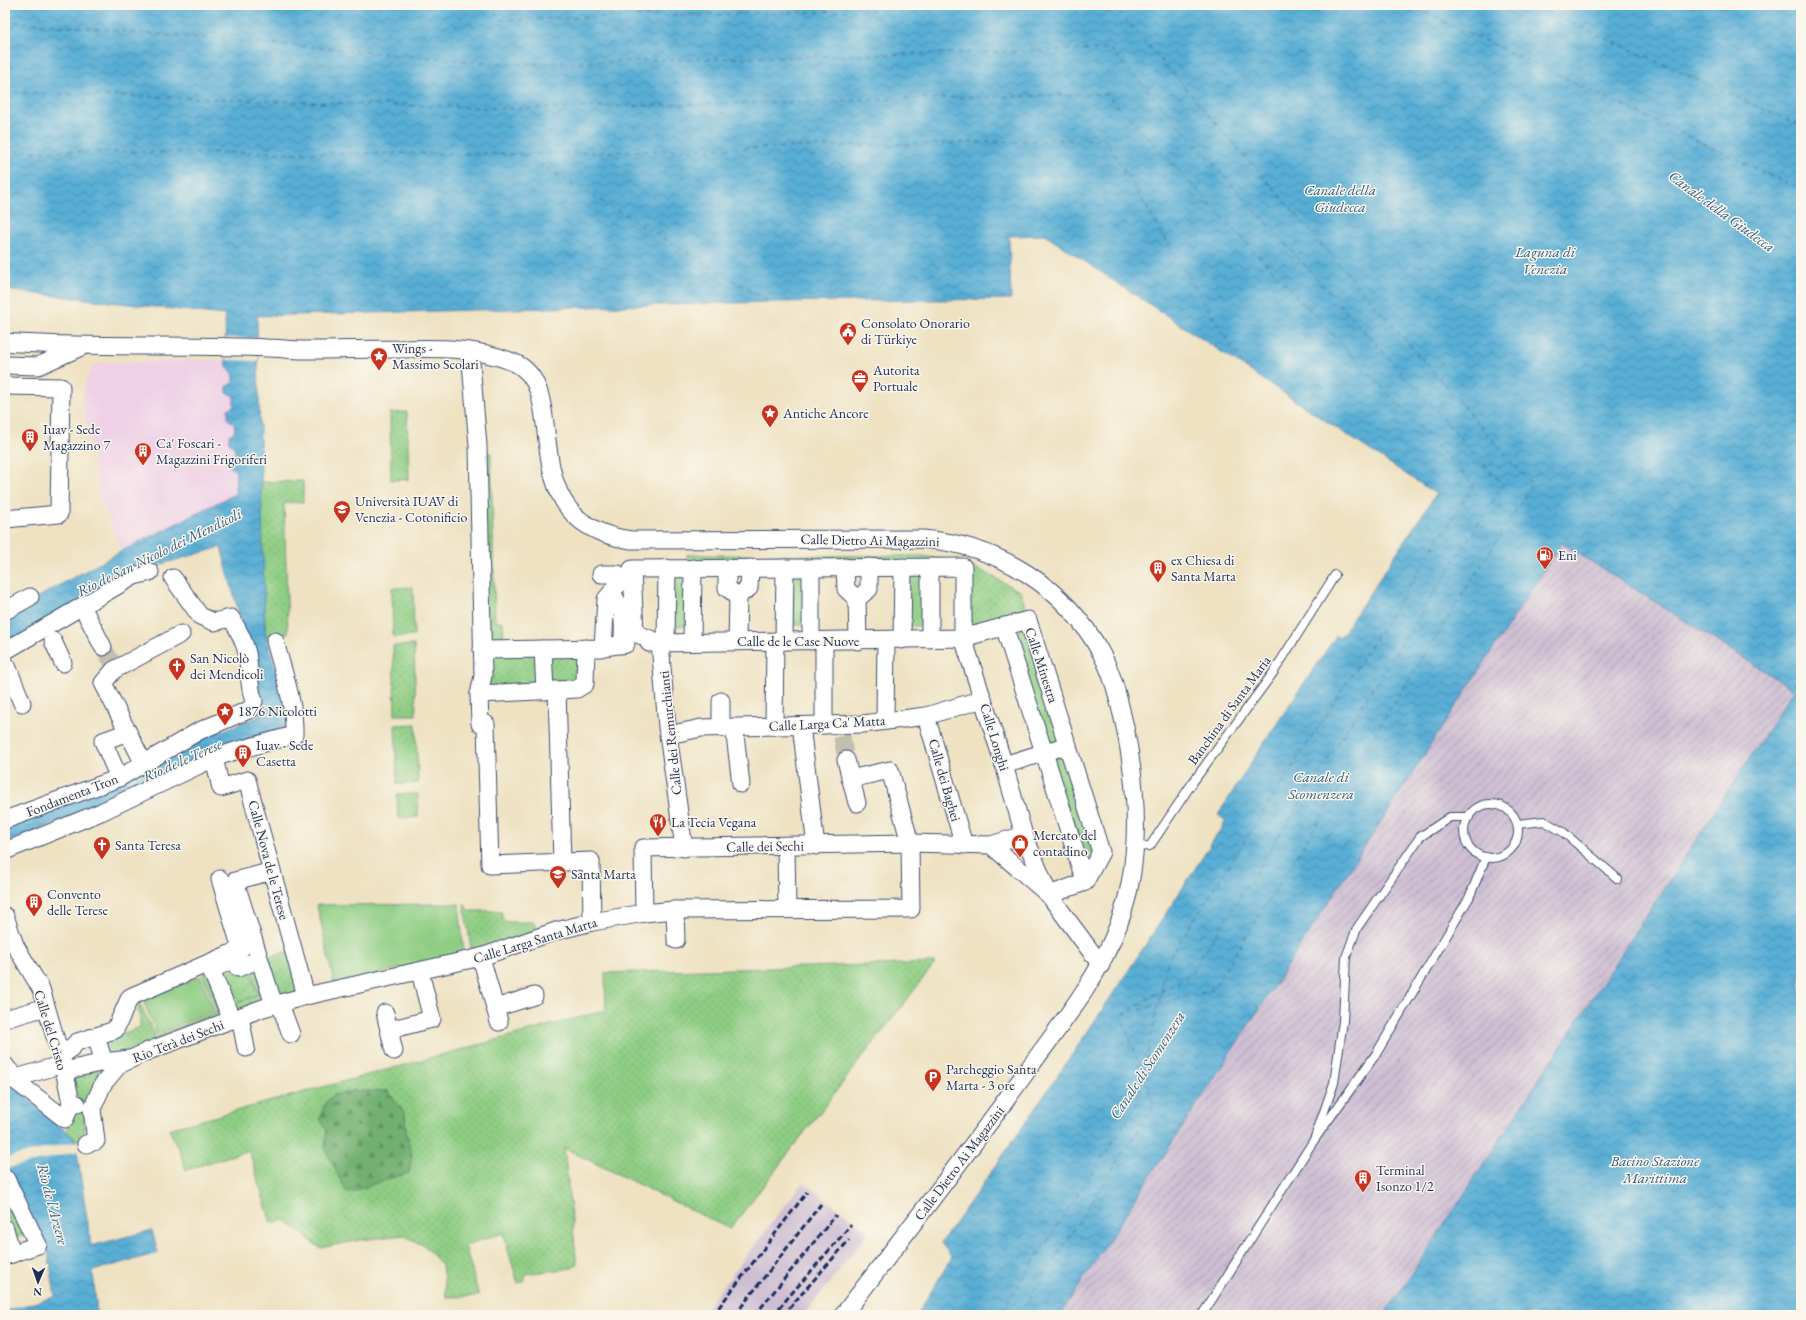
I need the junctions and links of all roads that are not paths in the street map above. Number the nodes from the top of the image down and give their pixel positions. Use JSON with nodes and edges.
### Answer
{"nodes":[{"id":1,"x":5,"y":342,"type":"edge"},
{"id":2,"x":87,"y":345,"type":"junction"},
{"id":3,"x":470,"y":351,"type":"junction"},
{"id":4,"x":5,"y":365,"type":"edge"},
{"id":5,"x":5,"y":386,"type":"edge"},
{"id":6,"x":5,"y":519,"type":"edge"},
{"id":7,"x":845,"y":567,"type":"junction"},
{"id":8,"x":869,"y":567,"type":"junction"},
{"id":9,"x":903,"y":567,"type":"junction"},
{"id":10,"x":930,"y":567,"type":"junction"},
{"id":11,"x":667,"y":568,"type":"junction"},
{"id":12,"x":693,"y":568,"type":"junction"},
{"id":13,"x":727,"y":568,"type":"junction"},
{"id":14,"x":750,"y":568,"type":"junction"},
{"id":15,"x":785,"y":568,"type":"junction"},
{"id":16,"x":811,"y":568,"type":"junction"},
{"id":17,"x":616,"y":569,"type":"dead end"},
{"id":18,"x":150,"y":572,"type":"dead end"},
{"id":19,"x":1335,"y":575,"type":"dead end"},
{"id":20,"x":173,"y":578,"type":"dead end"},
{"id":21,"x":611,"y":594,"type":"junction"},
{"id":22,"x":738,"y":596,"type":"junction"},
{"id":23,"x":30,"y":597,"type":"dead end"},
{"id":24,"x":857,"y":599,"type":"junction"},
{"id":25,"x":82,"y":606,"type":"junction"},
{"id":26,"x":5,"y":611,"type":"edge"},
{"id":27,"x":1004,"y":626,"type":"junction"},
{"id":28,"x":50,"y":632,"type":"junction"},
{"id":29,"x":181,"y":634,"type":"dead end"},
{"id":30,"x":963,"y":638,"type":"junction"},
{"id":31,"x":930,"y":639,"type":"junction"},
{"id":32,"x":894,"y":640,"type":"junction"},
{"id":33,"x":275,"y":641,"type":"dead end"},
{"id":34,"x":631,"y":641,"type":"junction"},
{"id":35,"x":737,"y":641,"type":"junction"},
{"id":36,"x":780,"y":641,"type":"junction"},
{"id":37,"x":818,"y":641,"type":"junction"},
{"id":38,"x":858,"y":641,"type":"junction"},
{"id":39,"x":692,"y":642,"type":"junction"},
{"id":40,"x":663,"y":643,"type":"junction"},
{"id":41,"x":103,"y":647,"type":"tunnel mouth"},
{"id":42,"x":603,"y":647,"type":"junction"},
{"id":43,"x":586,"y":648,"type":"junction"},
{"id":44,"x":543,"y":649,"type":"junction"},
{"id":45,"x":482,"y":650,"type":"junction"},
{"id":46,"x":6,"y":658,"type":"edge"},
{"id":47,"x":63,"y":663,"type":"dead end"},
{"id":48,"x":551,"y":690,"type":"junction"},
{"id":49,"x":479,"y":694,"type":"junction"},
{"id":50,"x":983,"y":699,"type":"junction"},
{"id":51,"x":721,"y":702,"type":"dead end"},
{"id":52,"x":22,"y":703,"type":"dead end"},
{"id":53,"x":926,"y":716,"type":"junction"},
{"id":54,"x":885,"y":721,"type":"junction"},
{"id":55,"x":774,"y":726,"type":"junction"},
{"id":56,"x":801,"y":726,"type":"junction"},
{"id":57,"x":728,"y":728,"type":"junction"},
{"id":58,"x":835,"y":728,"type":"junction"},
{"id":59,"x":128,"y":732,"type":"junction"},
{"id":60,"x":669,"y":735,"type":"junction"},
{"id":61,"x":1068,"y":745,"type":"junction"},
{"id":62,"x":1045,"y":752,"type":"junction"},
{"id":63,"x":846,"y":760,"type":"tunnel mouth"},
{"id":64,"x":144,"y":764,"type":"junction"},
{"id":65,"x":215,"y":764,"type":"junction"},
{"id":66,"x":1004,"y":765,"type":"junction"},
{"id":67,"x":119,"y":778,"type":"junction"},
{"id":68,"x":850,"y":779,"type":"junction"},
{"id":69,"x":741,"y":784,"type":"dead end"},
{"id":70,"x":857,"y":803,"type":"dead end"},
{"id":71,"x":1469,"y":816,"type":"junction"},
{"id":72,"x":5,"y":820,"type":"edge"},
{"id":73,"x":1517,"y":824,"type":"junction"},
{"id":74,"x":1024,"y":835,"type":"junction"},
{"id":75,"x":910,"y":843,"type":"junction"},
{"id":76,"x":957,"y":845,"type":"junction"},
{"id":77,"x":991,"y":845,"type":"junction"},
{"id":78,"x":786,"y":846,"type":"junction"},
{"id":79,"x":816,"y":846,"type":"junction"},
{"id":80,"x":1134,"y":847,"type":"junction"},
{"id":81,"x":684,"y":848,"type":"junction"},
{"id":82,"x":5,"y":851,"type":"edge"},
{"id":83,"x":1101,"y":852,"type":"junction"},
{"id":84,"x":1486,"y":857,"type":"junction"},
{"id":85,"x":1078,"y":859,"type":"junction"},
{"id":86,"x":562,"y":862,"type":"junction"},
{"id":87,"x":272,"y":871,"type":"junction"},
{"id":88,"x":220,"y":879,"type":"dead end"},
{"id":89,"x":1618,"y":879,"type":"dead end"},
{"id":90,"x":1085,"y":882,"type":"junction"},
{"id":91,"x":1049,"y":896,"type":"junction"},
{"id":92,"x":787,"y":909,"type":"junction"},
{"id":93,"x":675,"y":910,"type":"junction"},
{"id":94,"x":236,"y":911,"type":"junction"},
{"id":95,"x":644,"y":913,"type":"junction"},
{"id":96,"x":5,"y":916,"type":"edge"},
{"id":97,"x":592,"y":922,"type":"junction"},
{"id":98,"x":676,"y":940,"type":"dead end"},
{"id":99,"x":476,"y":955,"type":"junction"},
{"id":100,"x":258,"y":960,"type":"junction"},
{"id":101,"x":223,"y":962,"type":"junction"},
{"id":102,"x":1101,"y":965,"type":"junction"},
{"id":103,"x":420,"y":972,"type":"junction"},
{"id":104,"x":306,"y":996,"type":"junction"},
{"id":105,"x":534,"y":996,"type":"dead end"},
{"id":106,"x":277,"y":1004,"type":"junction"},
{"id":107,"x":46,"y":1007,"type":"junction"},
{"id":108,"x":385,"y":1013,"type":"dead end"},
{"id":109,"x":236,"y":1018,"type":"junction"},
{"id":110,"x":5,"y":1019,"type":"edge"},
{"id":111,"x":389,"y":1030,"type":"junction"},
{"id":112,"x":291,"y":1034,"type":"dead end"},
{"id":113,"x":99,"y":1046,"type":"junction"},
{"id":114,"x":246,"y":1048,"type":"dead end"},
{"id":115,"x":394,"y":1051,"type":"dead end"},
{"id":116,"x":5,"y":1056,"type":"edge"},
{"id":117,"x":130,"y":1059,"type":"junction"},
{"id":118,"x":65,"y":1062,"type":"junction"},
{"id":119,"x":9,"y":1072,"type":"edge"},
{"id":120,"x":81,"y":1106,"type":"junction"},
{"id":121,"x":1314,"y":1140,"type":"junction"},
{"id":122,"x":86,"y":1144,"type":"dead end"},
{"id":123,"x":6,"y":1184,"type":"edge"},
{"id":124,"x":5,"y":1229,"type":"edge"},
{"id":125,"x":7,"y":1253,"type":"edge"},
{"id":126,"x":843,"y":1315,"type":"edge"},
{"id":127,"x":1202,"y":1315,"type":"edge"}],
"edges":[{"from":1,"to":2,"type":"street","name":"Calle Dietro Ai Magazzini"},
{"from":2,"to":3,"type":"street","name":"Calle Dietro Ai Magazzini"},
{"from":2,"to":4,"type":"street"},
{"from":3,"to":45,"type":"street"},
{"from":3,"to":80,"type":"street","name":"Calle Dietro Ai Magazzini"},
{"from":5,"to":6,"type":"street"},
{"from":7,"to":8,"type":"street"},
{"from":7,"to":16,"type":"street"},
{"from":7,"to":24,"type":"street"},
{"from":8,"to":9,"type":"street"},
{"from":8,"to":24,"type":"street"},
{"from":9,"to":10,"type":"street"},
{"from":9,"to":32,"type":"street"},
{"from":10,"to":30,"type":"street","name":"Calle Longhi"},
{"from":10,"to":31,"type":"street"},
{"from":11,"to":12,"type":"street"},
{"from":11,"to":34,"type":"street"},
{"from":11,"to":40,"type":"street","name":"Calle dei Remurchianti"},
{"from":12,"to":13,"type":"street"},
{"from":12,"to":39,"type":"street"},
{"from":13,"to":14,"type":"street"},
{"from":13,"to":22,"type":"street"},
{"from":14,"to":15,"type":"street"},
{"from":14,"to":22,"type":"street"},
{"from":15,"to":16,"type":"street"},
{"from":15,"to":36,"type":"street"},
{"from":16,"to":37,"type":"street"},
{"from":17,"to":21,"type":"street"},
{"from":18,"to":25,"type":"street"},
{"from":19,"to":80,"type":"lane","name":"Banchina di Santa Maria"},
{"from":20,"to":64,"type":"street","name":"Fondamenta Tron"},
{"from":21,"to":34,"type":"street"},
{"from":21,"to":42,"type":"street"},
{"from":22,"to":35,"type":"street"},
{"from":23,"to":26,"type":"street"},
{"from":24,"to":38,"type":"street"},
{"from":25,"to":28,"type":"street"},
{"from":25,"to":41,"type":"street"},
{"from":27,"to":30,"type":"street","name":"Calle de le Case Nuove"},
{"from":27,"to":61,"type":"street","name":"Calle Minestra"},
{"from":27,"to":62,"type":"street","name":"Calle Minestra"},
{"from":28,"to":46,"type":"street"},
{"from":28,"to":47,"type":"street"},
{"from":29,"to":59,"type":"street"},
{"from":30,"to":31,"type":"street","name":"Calle de le Case Nuove"},
{"from":30,"to":50,"type":"street","name":"Calle Longhi"},
{"from":31,"to":32,"type":"street","name":"Calle de le Case Nuove"},
{"from":32,"to":38,"type":"street","name":"Calle de le Case Nuove"},
{"from":32,"to":54,"type":"street"},
{"from":33,"to":65,"type":"street"},
{"from":34,"to":40,"type":"street","name":"Calle de le Case Nuove"},
{"from":34,"to":42,"type":"street"},
{"from":35,"to":36,"type":"street","name":"Calle de le Case Nuove"},
{"from":35,"to":39,"type":"street","name":"Calle de le Case Nuove"},
{"from":36,"to":37,"type":"street","name":"Calle de le Case Nuove"},
{"from":36,"to":55,"type":"street"},
{"from":37,"to":38,"type":"street","name":"Calle de le Case Nuove"},
{"from":37,"to":58,"type":"street"},
{"from":39,"to":40,"type":"street","name":"Calle de le Case Nuove"},
{"from":40,"to":60,"type":"street","name":"Calle dei Remurchianti"},
{"from":42,"to":43,"type":"street"},
{"from":43,"to":44,"type":"street"},
{"from":43,"to":48,"type":"street"},
{"from":44,"to":45,"type":"street"},
{"from":44,"to":48,"type":"street"},
{"from":45,"to":49,"type":"street"},
{"from":46,"to":52,"type":"street"},
{"from":48,"to":49,"type":"street"},
{"from":48,"to":86,"type":"street"},
{"from":49,"to":86,"type":"street"},
{"from":50,"to":53,"type":"street","name":"Calle Larga Ca' Matta"},
{"from":50,"to":66,"type":"street","name":"Calle Longhi"},
{"from":51,"to":57,"type":"street"},
{"from":53,"to":54,"type":"street","name":"Calle Larga Ca' Matta"},
{"from":53,"to":76,"type":"street","name":"Calle dei Baghei"},
{"from":54,"to":58,"type":"street","name":"Calle Larga Ca' Matta"},
{"from":55,"to":56,"type":"street","name":"Calle Larga Ca' Matta"},
{"from":55,"to":57,"type":"street","name":"Calle Larga Ca' Matta"},
{"from":56,"to":58,"type":"street","name":"Calle Larga Ca' Matta"},
{"from":56,"to":79,"type":"street"},
{"from":57,"to":60,"type":"street","name":"Calle Larga Ca' Matta"},
{"from":57,"to":69,"type":"street"},
{"from":59,"to":64,"type":"street"},
{"from":59,"to":67,"type":"street"},
{"from":60,"to":81,"type":"street","name":"Calle dei Remurchianti"},
{"from":61,"to":62,"type":"street"},
{"from":61,"to":83,"type":"street","name":"Calle Minestra"},
{"from":62,"to":66,"type":"street"},
{"from":62,"to":85,"type":"street","name":"Calle Minestra"},
{"from":63,"to":68,"type":"street"},
{"from":64,"to":67,"type":"street","name":"Fondamenta Tron"},
{"from":65,"to":82,"type":"street"},
{"from":65,"to":87,"type":"street","name":"Calle Nova de le Terese"},
{"from":66,"to":74,"type":"street","name":"Calle Longhi"},
{"from":67,"to":72,"type":"street","name":"Fondamenta Tron"},
{"from":68,"to":70,"type":"street"},
{"from":68,"to":75,"type":"street"},
{"from":71,"to":73,"type":"lane"},
{"from":71,"to":84,"type":"lane"},
{"from":71,"to":121,"type":"lane"},
{"from":73,"to":84,"type":"lane"},
{"from":73,"to":89,"type":"lane"},
{"from":74,"to":77,"type":"street","name":"Calle dei Sechi"},
{"from":74,"to":91,"type":"street"},
{"from":75,"to":76,"type":"street","name":"Calle dei Sechi"},
{"from":75,"to":79,"type":"street","name":"Calle dei Sechi"},
{"from":75,"to":92,"type":"street","name":"Calle Larga Santa Marta"},
{"from":76,"to":77,"type":"street","name":"Calle dei Sechi"},
{"from":77,"to":91,"type":"street"},
{"from":78,"to":79,"type":"street","name":"Calle dei Sechi"},
{"from":78,"to":81,"type":"street","name":"Calle dei Sechi"},
{"from":78,"to":92,"type":"street"},
{"from":80,"to":102,"type":"street","name":"Calle Dietro Ai Magazzini"},
{"from":81,"to":95,"type":"street","name":"Calle dei Sechi"},
{"from":83,"to":85,"type":"street"},
{"from":83,"to":90,"type":"street"},
{"from":84,"to":121,"type":"lane"},
{"from":85,"to":90,"type":"street","name":"Calle Minestra"},
{"from":86,"to":97,"type":"street"},
{"from":87,"to":94,"type":"street"},
{"from":87,"to":104,"type":"street","name":"Calle Nova de le Terese"},
{"from":88,"to":94,"type":"street"},
{"from":90,"to":91,"type":"street"},
{"from":91,"to":102,"type":"street"},
{"from":92,"to":93,"type":"street","name":"Calle Larga Santa Marta"},
{"from":93,"to":95,"type":"street","name":"Calle Larga Santa Marta"},
{"from":93,"to":98,"type":"street"},
{"from":94,"to":100,"type":"street"},
{"from":94,"to":101,"type":"street"},
{"from":95,"to":97,"type":"street","name":"Calle Larga Santa Marta"},
{"from":96,"to":107,"type":"street","name":"Calle del Cristo"},
{"from":97,"to":99,"type":"street","name":"Calle Larga Santa Marta"},
{"from":99,"to":103,"type":"street","name":"Calle Larga Santa Marta"},
{"from":99,"to":105,"type":"street"},
{"from":100,"to":101,"type":"street"},
{"from":100,"to":106,"type":"street"},
{"from":101,"to":109,"type":"street"},
{"from":101,"to":113,"type":"street"},
{"from":102,"to":126,"type":"street","name":"Calle Dietro Ai Magazzini"},
{"from":103,"to":104,"type":"street","name":"Calle Larga Santa Marta"},
{"from":103,"to":111,"type":"street"},
{"from":104,"to":106,"type":"street","name":"Rio Terà dei Sechi"},
{"from":106,"to":109,"type":"street","name":"Rio Terà dei Sechi"},
{"from":106,"to":112,"type":"street"},
{"from":107,"to":110,"type":"street"},
{"from":107,"to":118,"type":"street","name":"Calle del Cristo"},
{"from":108,"to":111,"type":"street"},
{"from":109,"to":114,"type":"street"},
{"from":109,"to":117,"type":"street","name":"Rio Terà dei Sechi"},
{"from":111,"to":115,"type":"street"},
{"from":113,"to":117,"type":"street"},
{"from":113,"to":118,"type":"street"},
{"from":113,"to":118,"type":"street"},
{"from":116,"to":119,"type":"street"},
{"from":117,"to":120,"type":"street","name":"Rio Terà dei Sechi"},
{"from":118,"to":119,"type":"street"},
{"from":118,"to":120,"type":"street","name":"Calle del Cristo"},
{"from":119,"to":120,"type":"street"},
{"from":120,"to":122,"type":"street","name":"Rio Terà dei Sechi"},
{"from":121,"to":127,"type":"lane"},
{"from":123,"to":125,"type":"street"},
{"from":124,"to":125,"type":"street"}]}
